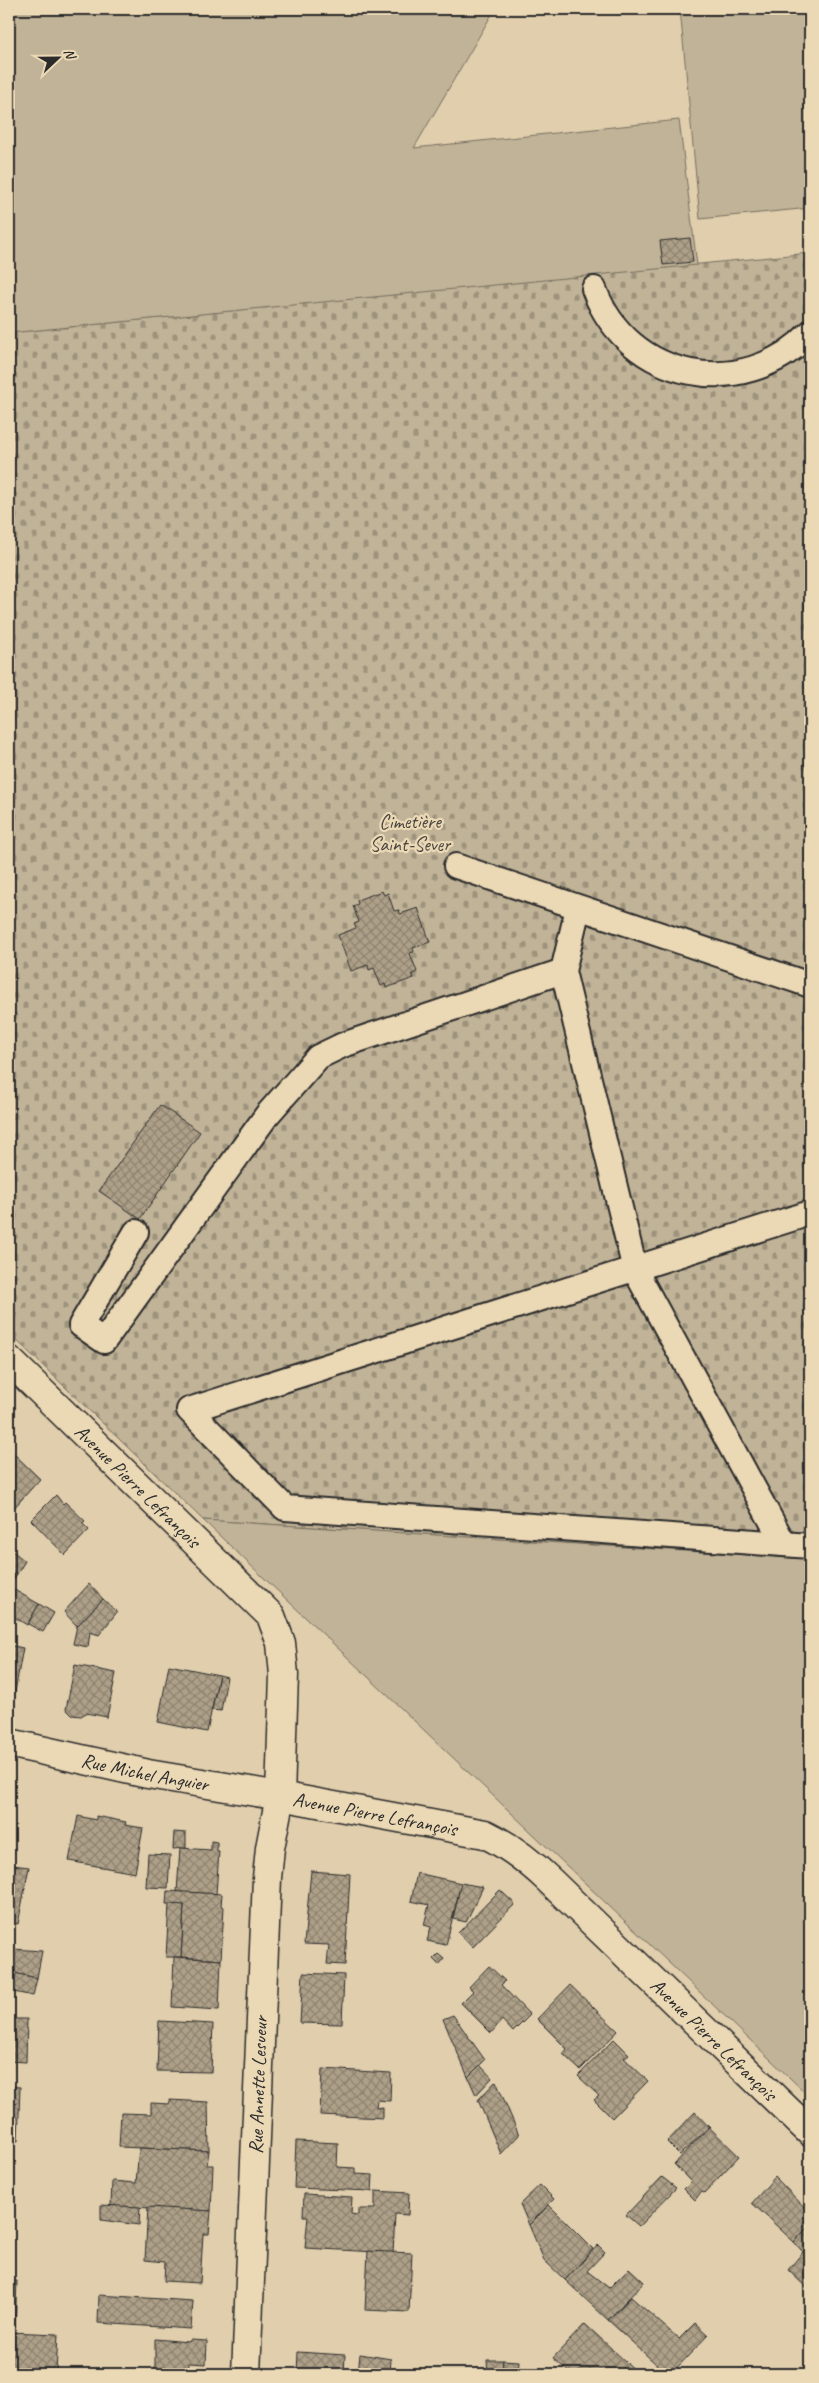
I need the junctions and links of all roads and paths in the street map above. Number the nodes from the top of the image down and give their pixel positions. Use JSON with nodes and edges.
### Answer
{"nodes":[{"id":1,"x":594,"y":289,"type":"dead end"},
{"id":2,"x":810,"y":333,"type":"edge"},
{"id":3,"x":456,"y":866,"type":"dead end"},
{"id":4,"x":578,"y":908,"type":"junction"},
{"id":5,"x":563,"y":970,"type":"junction"},
{"id":6,"x":810,"y":985,"type":"edge"},
{"id":7,"x":810,"y":1214,"type":"edge"},
{"id":8,"x":136,"y":1232,"type":"dead end"},
{"id":9,"x":635,"y":1270,"type":"junction"},
{"id":10,"x":9,"y":1360,"type":"edge"},
{"id":11,"x":784,"y":1544,"type":"junction"},
{"id":12,"x":810,"y":1546,"type":"edge"},
{"id":13,"x":9,"y":1743,"type":"edge"},
{"id":14,"x":280,"y":1796,"type":"junction"},
{"id":15,"x":810,"y":2132,"type":"edge"},
{"id":16,"x":246,"y":2374,"type":"edge"}],
"edges":[{"from":1,"to":2,"type":"lane"},
{"from":3,"to":4,"type":"lane"},
{"from":4,"to":5,"type":"lane"},
{"from":4,"to":6,"type":"lane"},
{"from":5,"to":8,"type":"lane"},
{"from":5,"to":9,"type":"lane"},
{"from":7,"to":9,"type":"lane"},
{"from":9,"to":11,"type":"lane"},
{"from":9,"to":11,"type":"lane"},
{"from":10,"to":14,"type":"street","name":"Avenue Pierre Lefrançois"},
{"from":11,"to":12,"type":"lane"},
{"from":13,"to":14,"type":"street","name":"Rue Michel Anguier"},
{"from":14,"to":15,"type":"street","name":"Avenue Pierre Lefrançois"},
{"from":14,"to":16,"type":"street","name":"Rue Annette Lesueur"}]}
